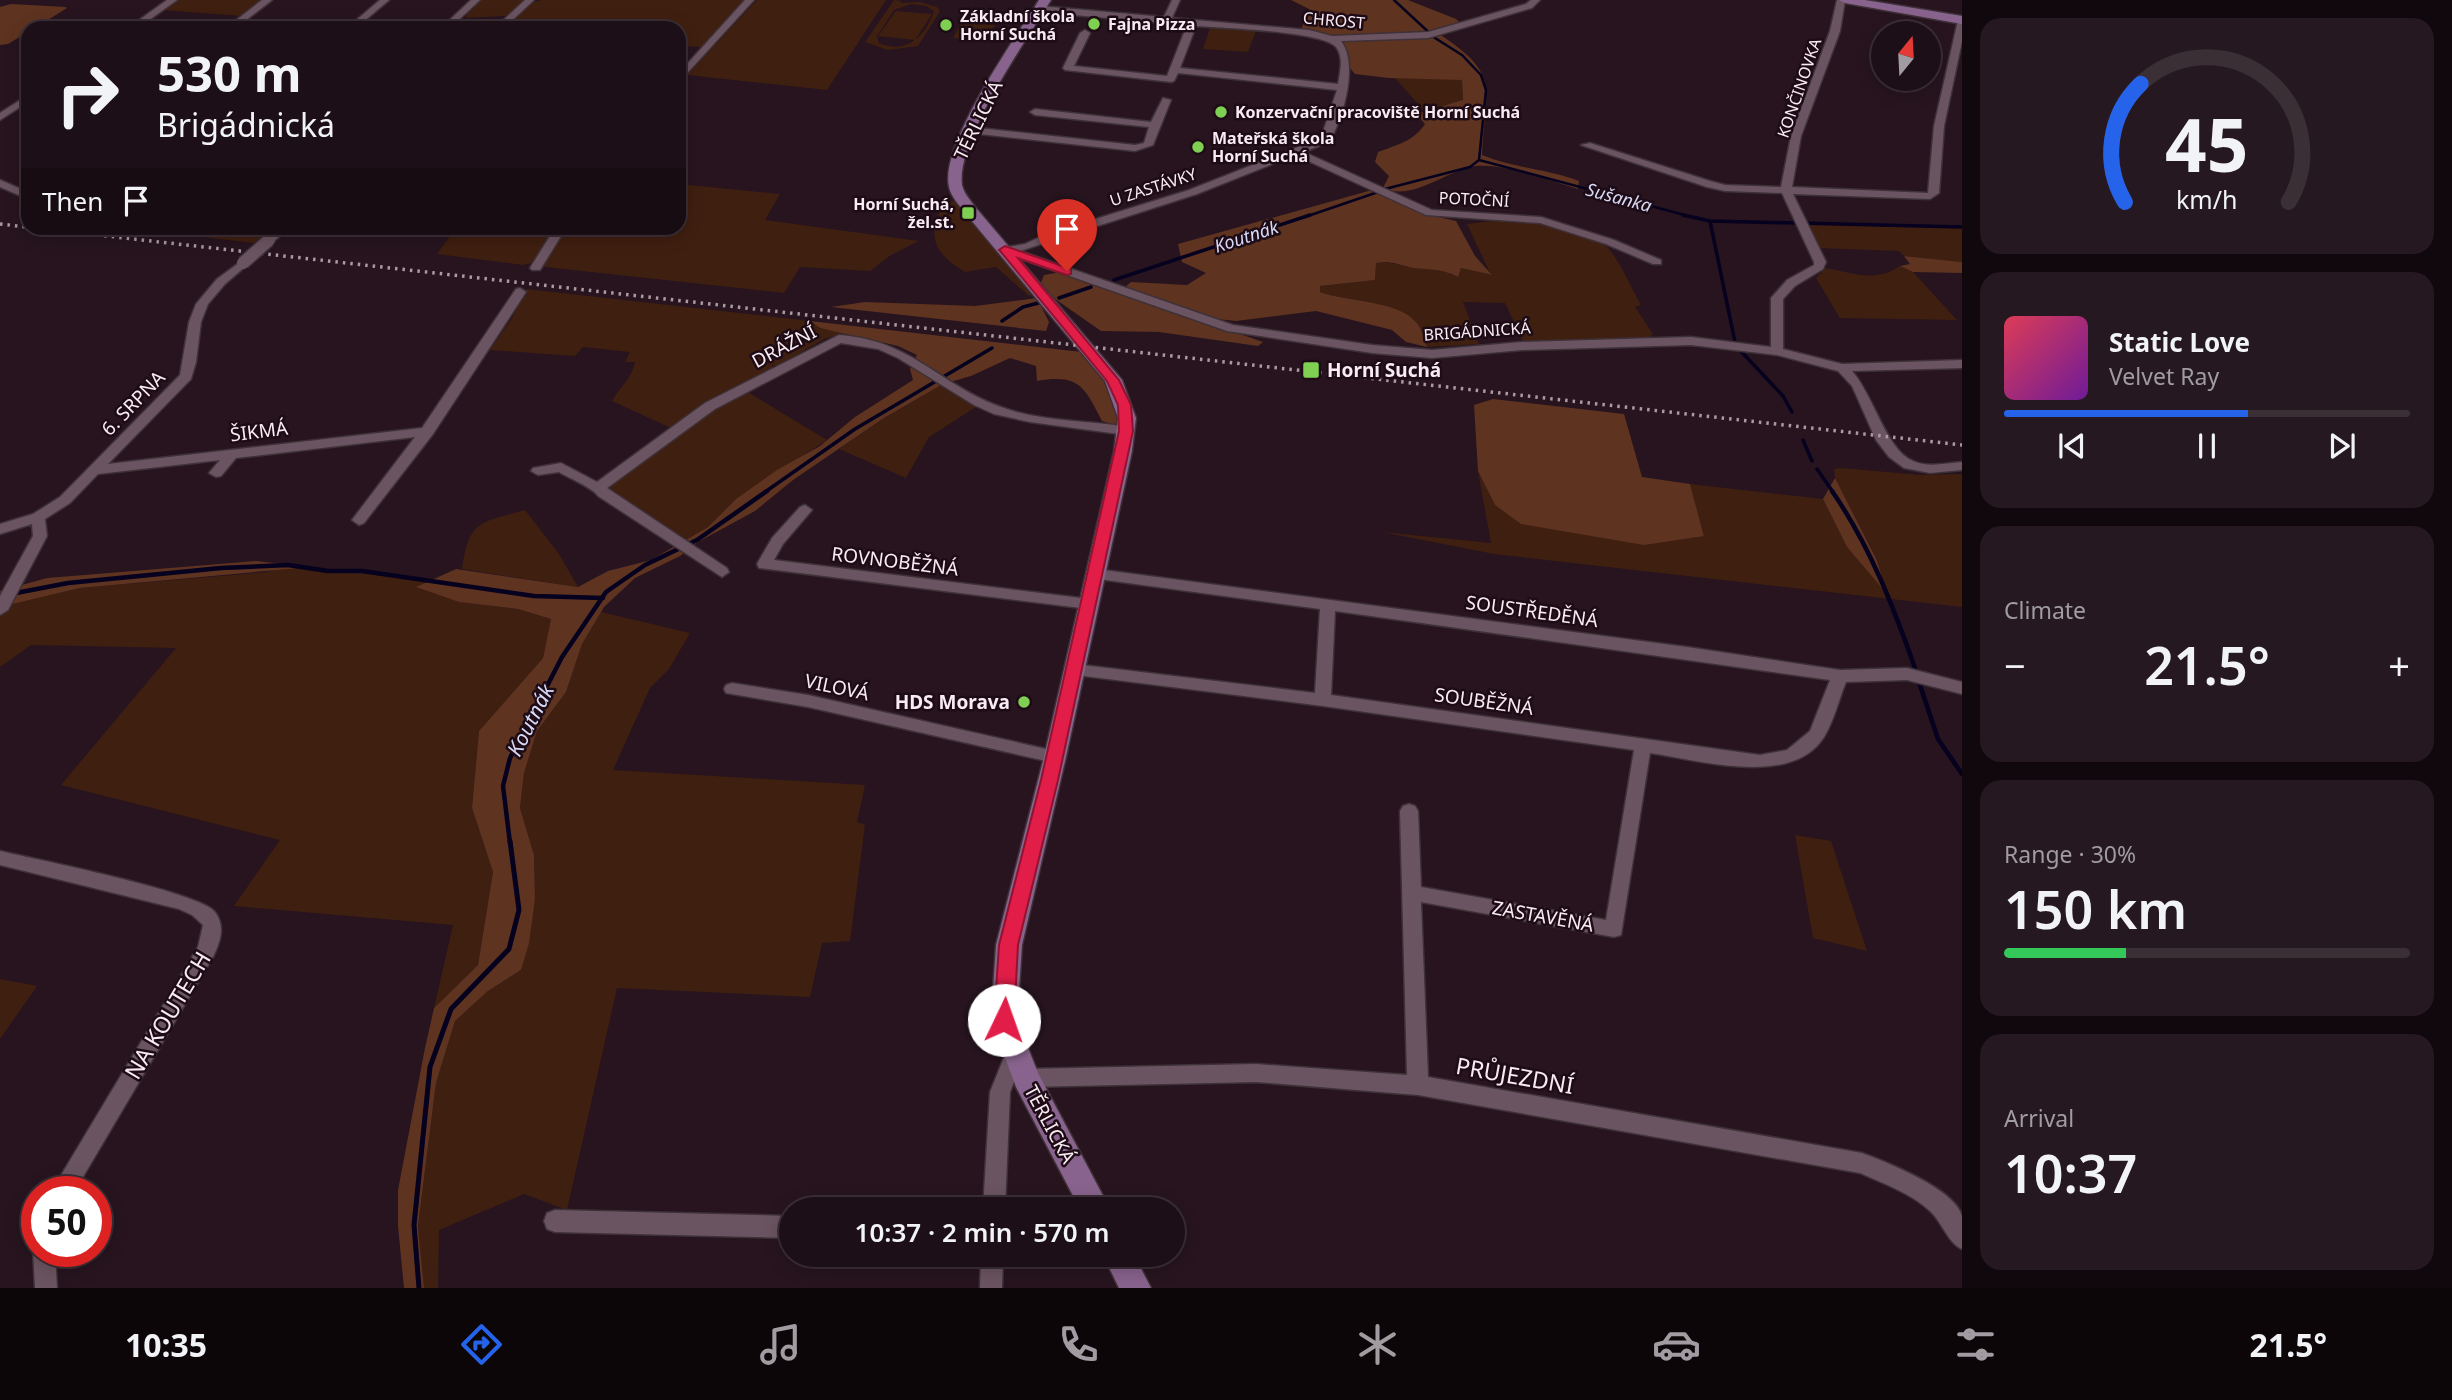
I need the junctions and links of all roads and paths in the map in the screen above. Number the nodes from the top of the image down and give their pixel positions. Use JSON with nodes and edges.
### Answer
{"nodes":[{"id":1,"x":173,"y":0,"type":"edge"},
{"id":2,"x":268,"y":0,"type":"edge"},
{"id":3,"x":385,"y":0,"type":"edge"},
{"id":4,"x":476,"y":0,"type":"edge"},
{"id":5,"x":530,"y":0,"type":"edge"},
{"id":6,"x":750,"y":0,"type":"edge"},
{"id":7,"x":1177,"y":0,"type":"edge"},
{"id":8,"x":1536,"y":0,"type":"edge"},
{"id":9,"x":1845,"y":0,"type":"edge"},
{"id":10,"x":1043,"y":4,"type":"edge"},
{"id":11,"x":1167,"y":20,"type":"junction"},
{"id":12,"x":1962,"y":20,"type":"edge"},
{"id":13,"x":142,"y":21,"type":"edge"},
{"id":14,"x":240,"y":21,"type":"edge"},
{"id":15,"x":360,"y":21,"type":"edge"},
{"id":16,"x":453,"y":21,"type":"edge"},
{"id":17,"x":507,"y":21,"type":"edge"},
{"id":18,"x":1192,"y":23,"type":"junction"},
{"id":19,"x":1085,"y":33,"type":"dead end"},
{"id":20,"x":1332,"y":39,"type":"junction"},
{"id":21,"x":1175,"y":70,"type":"junction"},
{"id":22,"x":686,"y":71,"type":"edge"},
{"id":23,"x":1340,"y":87,"type":"junction"},
{"id":24,"x":1166,"y":100,"type":"dead end"},
{"id":25,"x":21,"y":106,"type":"edge"},
{"id":26,"x":1035,"y":112,"type":"dead end"},
{"id":27,"x":0,"y":117,"type":"edge"},
{"id":28,"x":1155,"y":125,"type":"junction"},
{"id":29,"x":970,"y":130,"type":"junction"},
{"id":30,"x":1586,"y":145,"type":"dead end"},
{"id":31,"x":1296,"y":152,"type":"junction"},
{"id":32,"x":0,"y":183,"type":"edge"},
{"id":33,"x":1786,"y":190,"type":"junction"},
{"id":34,"x":21,"y":193,"type":"edge"},
{"id":35,"x":275,"y":235,"type":"edge"},
{"id":36,"x":556,"y":235,"type":"edge"},
{"id":37,"x":1005,"y":250,"type":"junction"},
{"id":38,"x":1657,"y":262,"type":"dead end"},
{"id":39,"x":536,"y":268,"type":"dead end"},
{"id":40,"x":520,"y":292,"type":"dead end"},
{"id":41,"x":1777,"y":351,"type":"junction"},
{"id":42,"x":1962,"y":363,"type":"edge"},
{"id":43,"x":1842,"y":368,"type":"junction"},
{"id":44,"x":428,"y":431,"type":"junction"},
{"id":45,"x":1126,"y":431,"type":"junction"},
{"id":46,"x":233,"y":453,"type":"junction"},
{"id":47,"x":1962,"y":467,"type":"edge"},
{"id":48,"x":96,"y":470,"type":"junction"},
{"id":49,"x":538,"y":471,"type":"dead end"},
{"id":50,"x":216,"y":473,"type":"dead end"},
{"id":51,"x":599,"y":487,"type":"junction"},
{"id":52,"x":805,"y":510,"type":"dead end"},
{"id":53,"x":38,"y":517,"type":"junction"},
{"id":54,"x":359,"y":520,"type":"dead end"},
{"id":55,"x":0,"y":529,"type":"edge"},
{"id":56,"x":722,"y":572,"type":"dead end"},
{"id":57,"x":1096,"y":574,"type":"junction"},
{"id":58,"x":1089,"y":604,"type":"junction"},
{"id":59,"x":1328,"y":605,"type":"junction"},
{"id":60,"x":0,"y":610,"type":"edge"},
{"id":61,"x":1074,"y":670,"type":"junction"},
{"id":62,"x":1840,"y":676,"type":"junction"},
{"id":63,"x":1962,"y":688,"type":"edge"},
{"id":64,"x":732,"y":689,"type":"dead end"},
{"id":65,"x":1323,"y":700,"type":"junction"},
{"id":66,"x":1643,"y":745,"type":"junction"},
{"id":67,"x":1055,"y":757,"type":"junction"},
{"id":68,"x":1409,"y":811,"type":"dead end"},
{"id":69,"x":0,"y":858,"type":"edge"},
{"id":70,"x":1413,"y":893,"type":"junction"},
{"id":71,"x":1016,"y":1051,"type":"junction"},
{"id":72,"x":1026,"y":1078,"type":"junction"},
{"id":73,"x":1418,"y":1085,"type":"junction"},
{"id":74,"x":72,"y":1176,"type":"edge"},
{"id":75,"x":995,"y":1197,"type":"edge"},
{"id":76,"x":1089,"y":1197,"type":"edge"},
{"id":77,"x":555,"y":1221,"type":"dead end"},
{"id":78,"x":779,"y":1227,"type":"edge"},
{"id":79,"x":1962,"y":1238,"type":"edge"},
{"id":80,"x":45,"y":1267,"type":"edge"},
{"id":81,"x":992,"y":1267,"type":"edge"},
{"id":82,"x":1125,"y":1267,"type":"edge"},
{"id":83,"x":46,"y":1288,"type":"edge"},
{"id":84,"x":991,"y":1288,"type":"edge"},
{"id":85,"x":1136,"y":1288,"type":"edge"}],
"edges":[{"from":1,"to":13,"type":"street"},
{"from":2,"to":14,"type":"street"},
{"from":3,"to":15,"type":"street"},
{"from":4,"to":16,"type":"street"},
{"from":5,"to":17,"type":"street"},
{"from":6,"to":22,"type":"street"},
{"from":7,"to":11,"type":"street"},
{"from":8,"to":20,"type":"street","name":"CHROST"},
{"from":9,"to":12,"type":"main road"},
{"from":9,"to":33,"type":"street","name":"KONČINOVKA"},
{"from":10,"to":11,"type":"street","name":"CHROST"},
{"from":10,"to":29,"type":"main road","name":"TĚRLICKÁ"},
{"from":11,"to":18,"type":"street","name":"CHROST"},
{"from":12,"to":33,"type":"street"},
{"from":18,"to":20,"type":"street","name":"CHROST"},
{"from":18,"to":21,"type":"street"},
{"from":19,"to":21,"type":"street"},
{"from":20,"to":23,"type":"street","name":"U ZASTÁVKY"},
{"from":21,"to":23,"type":"street"},
{"from":23,"to":31,"type":"street","name":"U ZASTÁVKY"},
{"from":24,"to":28,"type":"street"},
{"from":25,"to":27,"type":"street"},
{"from":26,"to":28,"type":"street"},
{"from":28,"to":29,"type":"street"},
{"from":29,"to":37,"type":"main road","name":"TĚRLICKÁ"},
{"from":30,"to":33,"type":"street"},
{"from":31,"to":37,"type":"street","name":"U ZASTÁVKY"},
{"from":31,"to":38,"type":"street","name":"POTOČNÍ"},
{"from":32,"to":34,"type":"street"},
{"from":33,"to":41,"type":"street"},
{"from":35,"to":48,"type":"street","name":"6. SRPNA","bridge":true},
{"from":36,"to":39,"type":"street"},
{"from":37,"to":41,"type":"street","name":"BRIGÁDNICKÁ"},
{"from":37,"to":45,"type":"main road","name":"TĚRLICKÁ"},
{"from":40,"to":44,"type":"street"},
{"from":41,"to":43,"type":"street","name":"BRIGÁDNICKÁ"},
{"from":42,"to":43,"type":"street","name":"BRIGÁDNICKÁ"},
{"from":43,"to":47,"type":"street"},
{"from":44,"to":46,"type":"street","name":"ŠIKMÁ"},
{"from":44,"to":54,"type":"street"},
{"from":45,"to":51,"type":"street","name":"DRÁŽNÍ"},
{"from":45,"to":57,"type":"main road","name":"TĚRLICKÁ"},
{"from":46,"to":48,"type":"street","name":"ŠIKMÁ"},
{"from":46,"to":50,"type":"street"},
{"from":48,"to":53,"type":"street","name":"6. SRPNA"},
{"from":49,"to":51,"type":"street"},
{"from":51,"to":56,"type":"street"},
{"from":52,"to":58,"type":"street","name":"ROVNOBĚŽNÁ"},
{"from":53,"to":55,"type":"street","name":"6. SRPNA"},
{"from":53,"to":60,"type":"street"},
{"from":57,"to":58,"type":"main road","name":"TĚRLICKÁ"},
{"from":57,"to":59,"type":"street","name":"SOUSTŘEDĚNÁ"},
{"from":58,"to":61,"type":"main road","name":"TĚRLICKÁ"},
{"from":59,"to":62,"type":"street","name":"SOUSTŘEDĚNÁ"},
{"from":59,"to":65,"type":"street"},
{"from":61,"to":65,"type":"street","name":"SOUBĚŽNÁ"},
{"from":61,"to":67,"type":"main road","name":"TĚRLICKÁ"},
{"from":62,"to":63,"type":"street","name":"SOUSTŘEDĚNÁ"},
{"from":62,"to":66,"type":"street","name":"SOUBĚŽNÁ"},
{"from":64,"to":67,"type":"street","name":"VILOVÁ"},
{"from":65,"to":66,"type":"street","name":"SOUBĚŽNÁ"},
{"from":66,"to":70,"type":"street","name":"ZASTAVĚNÁ"},
{"from":67,"to":71,"type":"main road","name":"TĚRLICKÁ"},
{"from":68,"to":70,"type":"street"},
{"from":69,"to":74,"type":"street","name":"NA KOUTECH"},
{"from":70,"to":73,"type":"street"},
{"from":71,"to":72,"type":"main road","name":"TĚRLICKÁ"},
{"from":71,"to":75,"type":"street"},
{"from":72,"to":73,"type":"street","name":"PRŮJEZDNÍ"},
{"from":72,"to":76,"type":"main road","name":"TĚRLICKÁ"},
{"from":73,"to":79,"type":"street","name":"PRŮJEZDNÍ"},
{"from":77,"to":78,"type":"street"},
{"from":80,"to":83,"type":"street"},
{"from":81,"to":84,"type":"street"},
{"from":82,"to":85,"type":"main road"}]}
